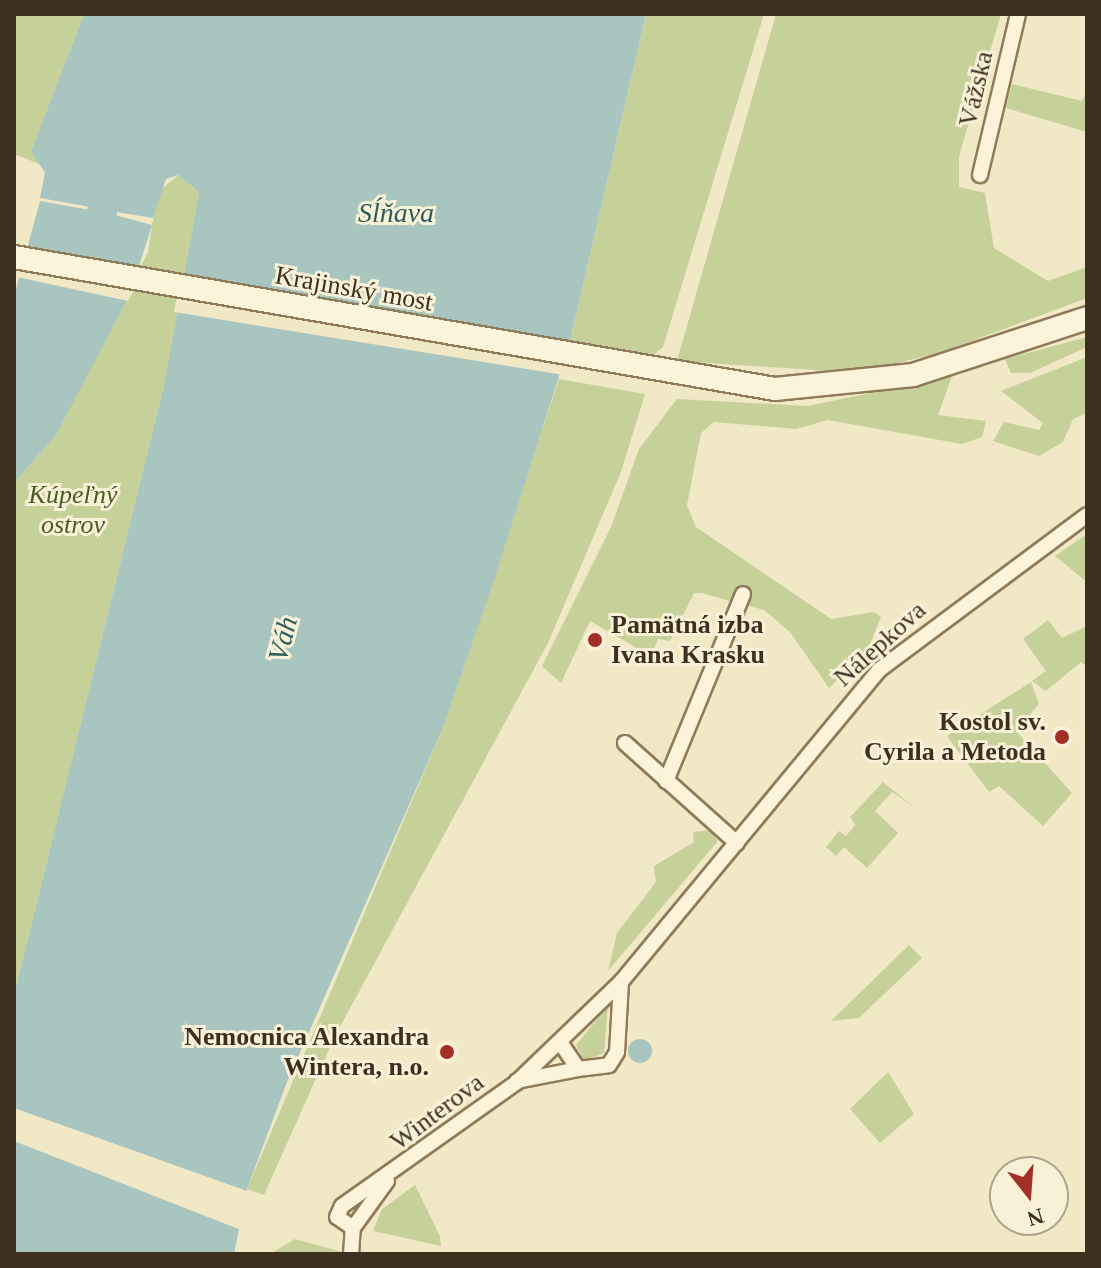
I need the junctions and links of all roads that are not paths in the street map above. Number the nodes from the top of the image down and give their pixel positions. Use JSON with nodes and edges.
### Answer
{"nodes":[{"id":1,"x":1018,"y":14,"type":"edge"},
{"id":2,"x":980,"y":175,"type":"dead end"},
{"id":3,"x":14,"y":257,"type":"edge"},
{"id":4,"x":1087,"y":318,"type":"edge"},
{"id":5,"x":1087,"y":515,"type":"edge"},
{"id":6,"x":743,"y":594,"type":"dead end"},
{"id":7,"x":625,"y":743,"type":"dead end"},
{"id":8,"x":666,"y":781,"type":"junction"},
{"id":9,"x":737,"y":843,"type":"junction"},
{"id":10,"x":616,"y":988,"type":"junction"},
{"id":11,"x":560,"y":1042,"type":"junction"},
{"id":12,"x":578,"y":1069,"type":"junction"},
{"id":13,"x":517,"y":1082,"type":"junction"},
{"id":14,"x":387,"y":1181,"type":"junction"},
{"id":15,"x":353,"y":1228,"type":"junction"},
{"id":16,"x":351,"y":1254,"type":"edge"}],
"edges":[{"from":1,"to":2,"type":"street","name":"Vážska"},
{"from":3,"to":4,"type":"main road","name":"Krajinský most"},
{"from":5,"to":9,"type":"street","name":"Nálepkova"},
{"from":6,"to":8,"type":"street"},
{"from":7,"to":8,"type":"street"},
{"from":8,"to":9,"type":"street"},
{"from":9,"to":10,"type":"street","name":"Nálepkova"},
{"from":10,"to":11,"type":"street","name":"Nálepkova"},
{"from":10,"to":12,"type":"street"},
{"from":11,"to":12,"type":"street"},
{"from":11,"to":13,"type":"street","name":"Nálepkova"},
{"from":12,"to":13,"type":"street"},
{"from":13,"to":14,"type":"street","name":"Winterova"},
{"from":14,"to":15,"type":"street","name":"Winterova"},
{"from":14,"to":15,"type":"street","name":"Winterova"},
{"from":15,"to":16,"type":"street"}]}
